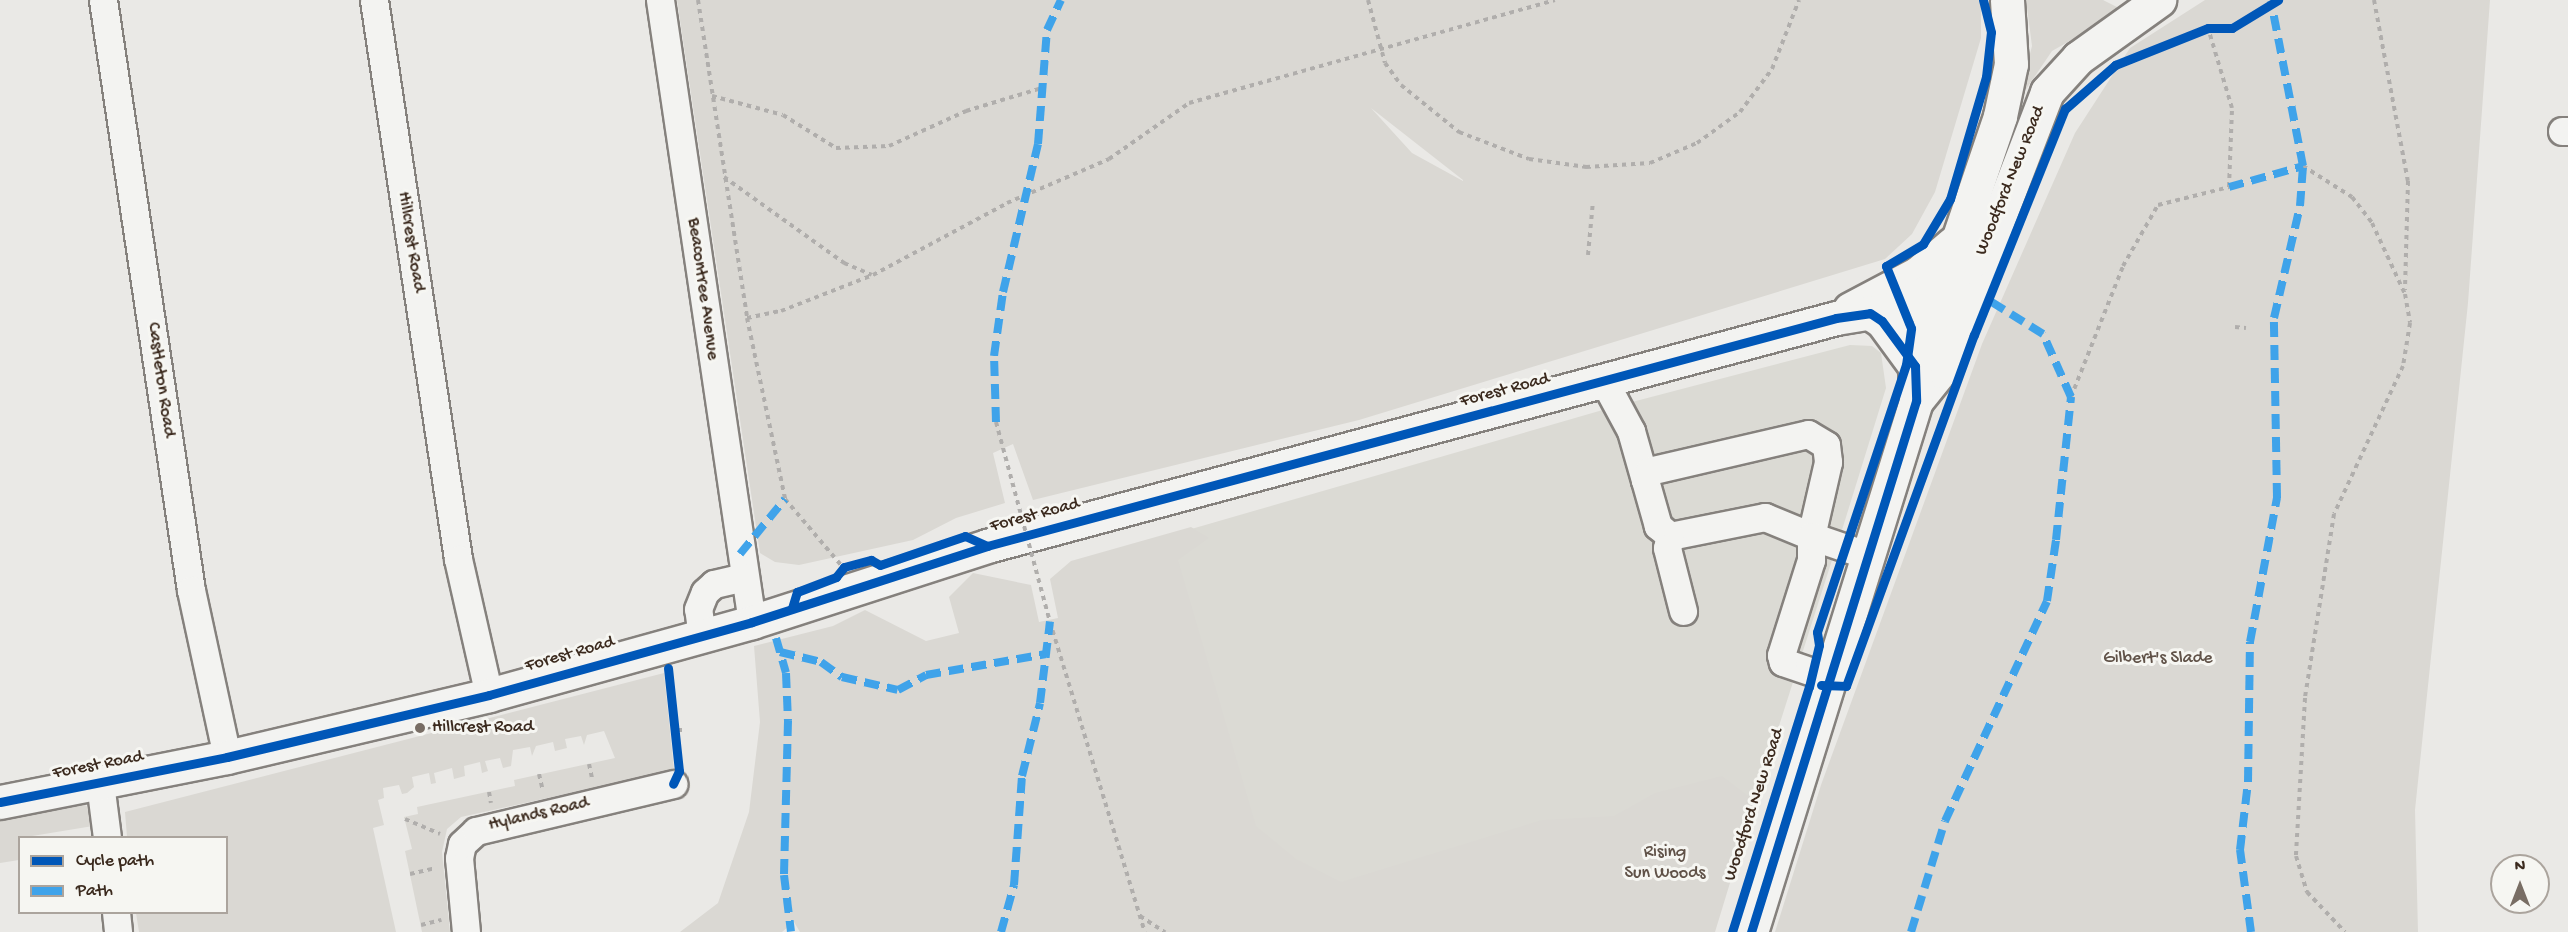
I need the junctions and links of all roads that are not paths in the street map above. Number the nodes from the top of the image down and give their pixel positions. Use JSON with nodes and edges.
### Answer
{"nodes":[{"id":1,"x":103,"y":0,"type":"edge"},
{"id":2,"x":374,"y":0,"type":"edge"},
{"id":3,"x":660,"y":0,"type":"edge"},
{"id":4,"x":2007,"y":0,"type":"edge"},
{"id":5,"x":2159,"y":0,"type":"edge"},
{"id":6,"x":1966,"y":225,"type":"junction"},
{"id":7,"x":1980,"y":256,"type":"junction"},
{"id":8,"x":1946,"y":281,"type":"junction"},
{"id":9,"x":1870,"y":314,"type":"junction"},
{"id":10,"x":1836,"y":318,"type":"junction"},
{"id":11,"x":1915,"y":366,"type":"junction"},
{"id":12,"x":1604,"y":381,"type":"junction"},
{"id":13,"x":1916,"y":401,"type":"junction"},
{"id":14,"x":1645,"y":480,"type":"junction"},
{"id":15,"x":1670,"y":536,"type":"junction"},
{"id":16,"x":1811,"y":536,"type":"junction"},
{"id":17,"x":1869,"y":556,"type":"junction"},
{"id":18,"x":744,"y":577,"type":"junction"},
{"id":19,"x":1683,"y":611,"type":"dead end"},
{"id":20,"x":752,"y":622,"type":"junction"},
{"id":21,"x":702,"y":636,"type":"junction"},
{"id":22,"x":1830,"y":678,"type":"junction"},
{"id":23,"x":489,"y":695,"type":"junction"},
{"id":24,"x":227,"y":757,"type":"junction"},
{"id":25,"x":100,"y":783,"type":"junction"},
{"id":26,"x":673,"y":784,"type":"dead end"},
{"id":27,"x":0,"y":802,"type":"edge"},
{"id":28,"x":107,"y":836,"type":"edge"},
{"id":29,"x":116,"y":914,"type":"edge"},
{"id":30,"x":118,"y":932,"type":"edge"},
{"id":31,"x":466,"y":932,"type":"edge"},
{"id":32,"x":1752,"y":932,"type":"edge"}],
"edges":[{"from":1,"to":24,"type":"street","name":"Castleton Road"},
{"from":2,"to":23,"type":"street","name":"Hillcrest Road"},
{"from":3,"to":18,"type":"street","name":"Beacontree Avenue"},
{"from":4,"to":6,"type":"main road","name":"Woodford New Road"},
{"from":5,"to":7,"type":"main road","name":"Woodford New Road"},
{"from":6,"to":8,"type":"main road","name":"Woodford New Road"},
{"from":6,"to":10,"type":"main road"},
{"from":7,"to":8,"type":"main road","name":"Forest Road"},
{"from":7,"to":13,"type":"main road","name":"Woodford New Road"},
{"from":8,"to":9,"type":"main road","name":"Forest Road"},
{"from":8,"to":11,"type":"main road","name":"Woodford New Road"},
{"from":9,"to":10,"type":"main road","name":"Forest Road"},
{"from":9,"to":11,"type":"main road"},
{"from":10,"to":12,"type":"main road","name":"Forest Road"},
{"from":11,"to":13,"type":"main road","name":"Woodford New Road"},
{"from":12,"to":14,"type":"street"},
{"from":12,"to":20,"type":"main road","name":"Forest Road"},
{"from":13,"to":17,"type":"main road","name":"Woodford New Road"},
{"from":14,"to":15,"type":"street"},
{"from":14,"to":16,"type":"street"},
{"from":15,"to":16,"type":"street"},
{"from":15,"to":19,"type":"street"},
{"from":16,"to":17,"type":"street"},
{"from":16,"to":22,"type":"street"},
{"from":17,"to":22,"type":"main road","name":"Woodford New Road"},
{"from":18,"to":20,"type":"street","name":"Beacontree Avenue"},
{"from":18,"to":21,"type":"street"},
{"from":20,"to":21,"type":"main road","name":"Forest Road"},
{"from":21,"to":23,"type":"main road","name":"Forest Road"},
{"from":22,"to":32,"type":"main road","name":"Woodford New Road"},
{"from":23,"to":24,"type":"main road","name":"Forest Road"},
{"from":24,"to":25,"type":"main road","name":"Forest Road"},
{"from":25,"to":27,"type":"main road","name":"Forest Road"},
{"from":25,"to":28,"type":"street"},
{"from":26,"to":31,"type":"street","name":"Hylands Road"},
{"from":29,"to":30,"type":"street"}]}
